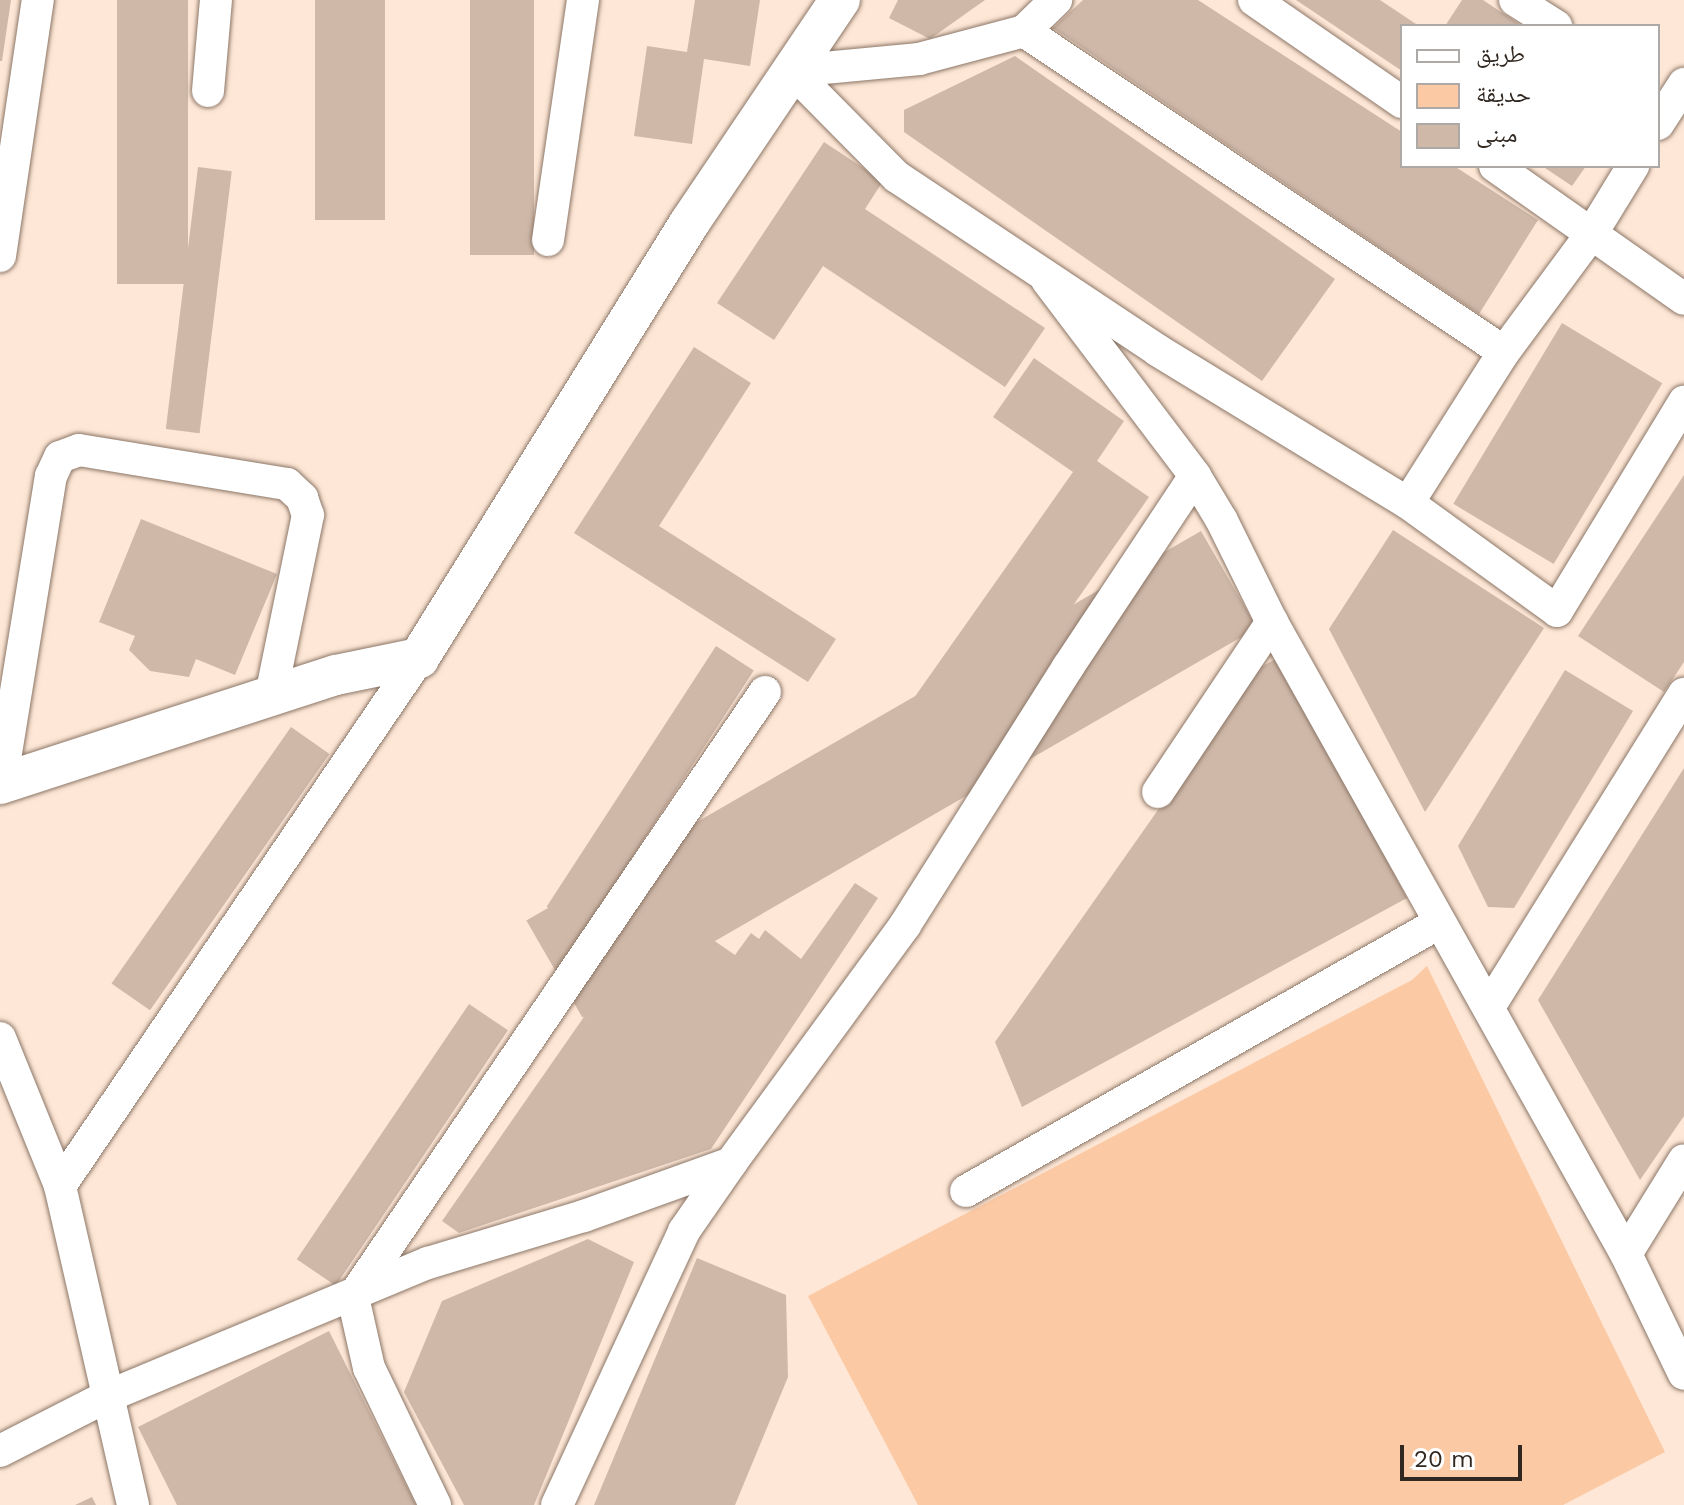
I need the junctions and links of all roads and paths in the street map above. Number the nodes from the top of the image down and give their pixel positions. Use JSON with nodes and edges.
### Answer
{"nodes":[{"id":1,"x":38,"y":0,"type":"edge"},
{"id":2,"x":216,"y":0,"type":"edge"},
{"id":3,"x":583,"y":0,"type":"edge"},
{"id":4,"x":840,"y":0,"type":"edge"},
{"id":5,"x":1056,"y":0,"type":"edge"},
{"id":6,"x":1254,"y":0,"type":"edge"},
{"id":7,"x":1515,"y":0,"type":"edge"},
{"id":8,"x":1553,"y":24,"type":"edge"},
{"id":9,"x":1024,"y":31,"type":"junction"},
{"id":10,"x":792,"y":71,"type":"junction"},
{"id":11,"x":208,"y":91,"type":"dead end"},
{"id":12,"x":1400,"y":101,"type":"edge"},
{"id":13,"x":1498,"y":168,"type":"edge"},
{"id":14,"x":1632,"y":168,"type":"edge"},
{"id":15,"x":1592,"y":233,"type":"junction"},
{"id":16,"x":548,"y":240,"type":"dead end"},
{"id":17,"x":0,"y":256,"type":"edge"},
{"id":18,"x":1047,"y":280,"type":"junction"},
{"id":19,"x":1684,"y":299,"type":"edge"},
{"id":20,"x":1504,"y":352,"type":"junction"},
{"id":21,"x":1684,"y":402,"type":"edge"},
{"id":22,"x":1195,"y":476,"type":"junction"},
{"id":23,"x":1408,"y":503,"type":"junction"},
{"id":24,"x":1272,"y":622,"type":"junction"},
{"id":25,"x":419,"y":658,"type":"junction"},
{"id":26,"x":765,"y":692,"type":"dead end"},
{"id":27,"x":1684,"y":694,"type":"edge"},
{"id":28,"x":271,"y":696,"type":"junction"},
{"id":29,"x":0,"y":784,"type":"edge"},
{"id":30,"x":1158,"y":792,"type":"dead end"},
{"id":31,"x":1439,"y":923,"type":"junction"},
{"id":32,"x":1489,"y":1007,"type":"junction"},
{"id":33,"x":0,"y":1038,"type":"edge"},
{"id":34,"x":1684,"y":1160,"type":"edge"},
{"id":35,"x":731,"y":1163,"type":"junction"},
{"id":36,"x":60,"y":1186,"type":"junction"},
{"id":37,"x":966,"y":1191,"type":"dead end"},
{"id":38,"x":1626,"y":1254,"type":"junction"},
{"id":39,"x":353,"y":1297,"type":"junction"},
{"id":40,"x":1684,"y":1374,"type":"edge"},
{"id":41,"x":108,"y":1396,"type":"junction"},
{"id":42,"x":0,"y":1451,"type":"edge"},
{"id":43,"x":133,"y":1505,"type":"edge"},
{"id":44,"x":435,"y":1505,"type":"edge"},
{"id":45,"x":557,"y":1505,"type":"edge"}],
"edges":[{"from":1,"to":17,"type":"street"},
{"from":2,"to":11,"type":"street"},
{"from":3,"to":16,"type":"street"},
{"from":4,"to":10,"type":"street"},
{"from":5,"to":9,"type":"street"},
{"from":6,"to":12,"type":"street"},
{"from":7,"to":8,"type":"street"},
{"from":9,"to":10,"type":"street"},
{"from":9,"to":20,"type":"street"},
{"from":10,"to":18,"type":"street"},
{"from":10,"to":25,"type":"street"},
{"from":13,"to":15,"type":"street"},
{"from":14,"to":15,"type":"street"},
{"from":15,"to":19,"type":"street"},
{"from":15,"to":20,"type":"street"},
{"from":18,"to":22,"type":"street"},
{"from":18,"to":23,"type":"street"},
{"from":20,"to":23,"type":"street"},
{"from":21,"to":23,"type":"street"},
{"from":22,"to":24,"type":"street"},
{"from":22,"to":35,"type":"street"},
{"from":24,"to":30,"type":"street"},
{"from":24,"to":31,"type":"street"},
{"from":25,"to":28,"type":"street"},
{"from":25,"to":36,"type":"street"},
{"from":26,"to":39,"type":"street"},
{"from":27,"to":32,"type":"street"},
{"from":28,"to":29,"type":"street"},
{"from":28,"to":29,"type":"street"},
{"from":31,"to":32,"type":"street"},
{"from":31,"to":37,"type":"street"},
{"from":32,"to":38,"type":"street"},
{"from":33,"to":36,"type":"street"},
{"from":34,"to":38,"type":"street"},
{"from":35,"to":39,"type":"street"},
{"from":35,"to":45,"type":"street"},
{"from":36,"to":41,"type":"street"},
{"from":38,"to":40,"type":"street"},
{"from":39,"to":41,"type":"street"},
{"from":39,"to":44,"type":"street"},
{"from":41,"to":42,"type":"street"},
{"from":41,"to":43,"type":"street"}]}
